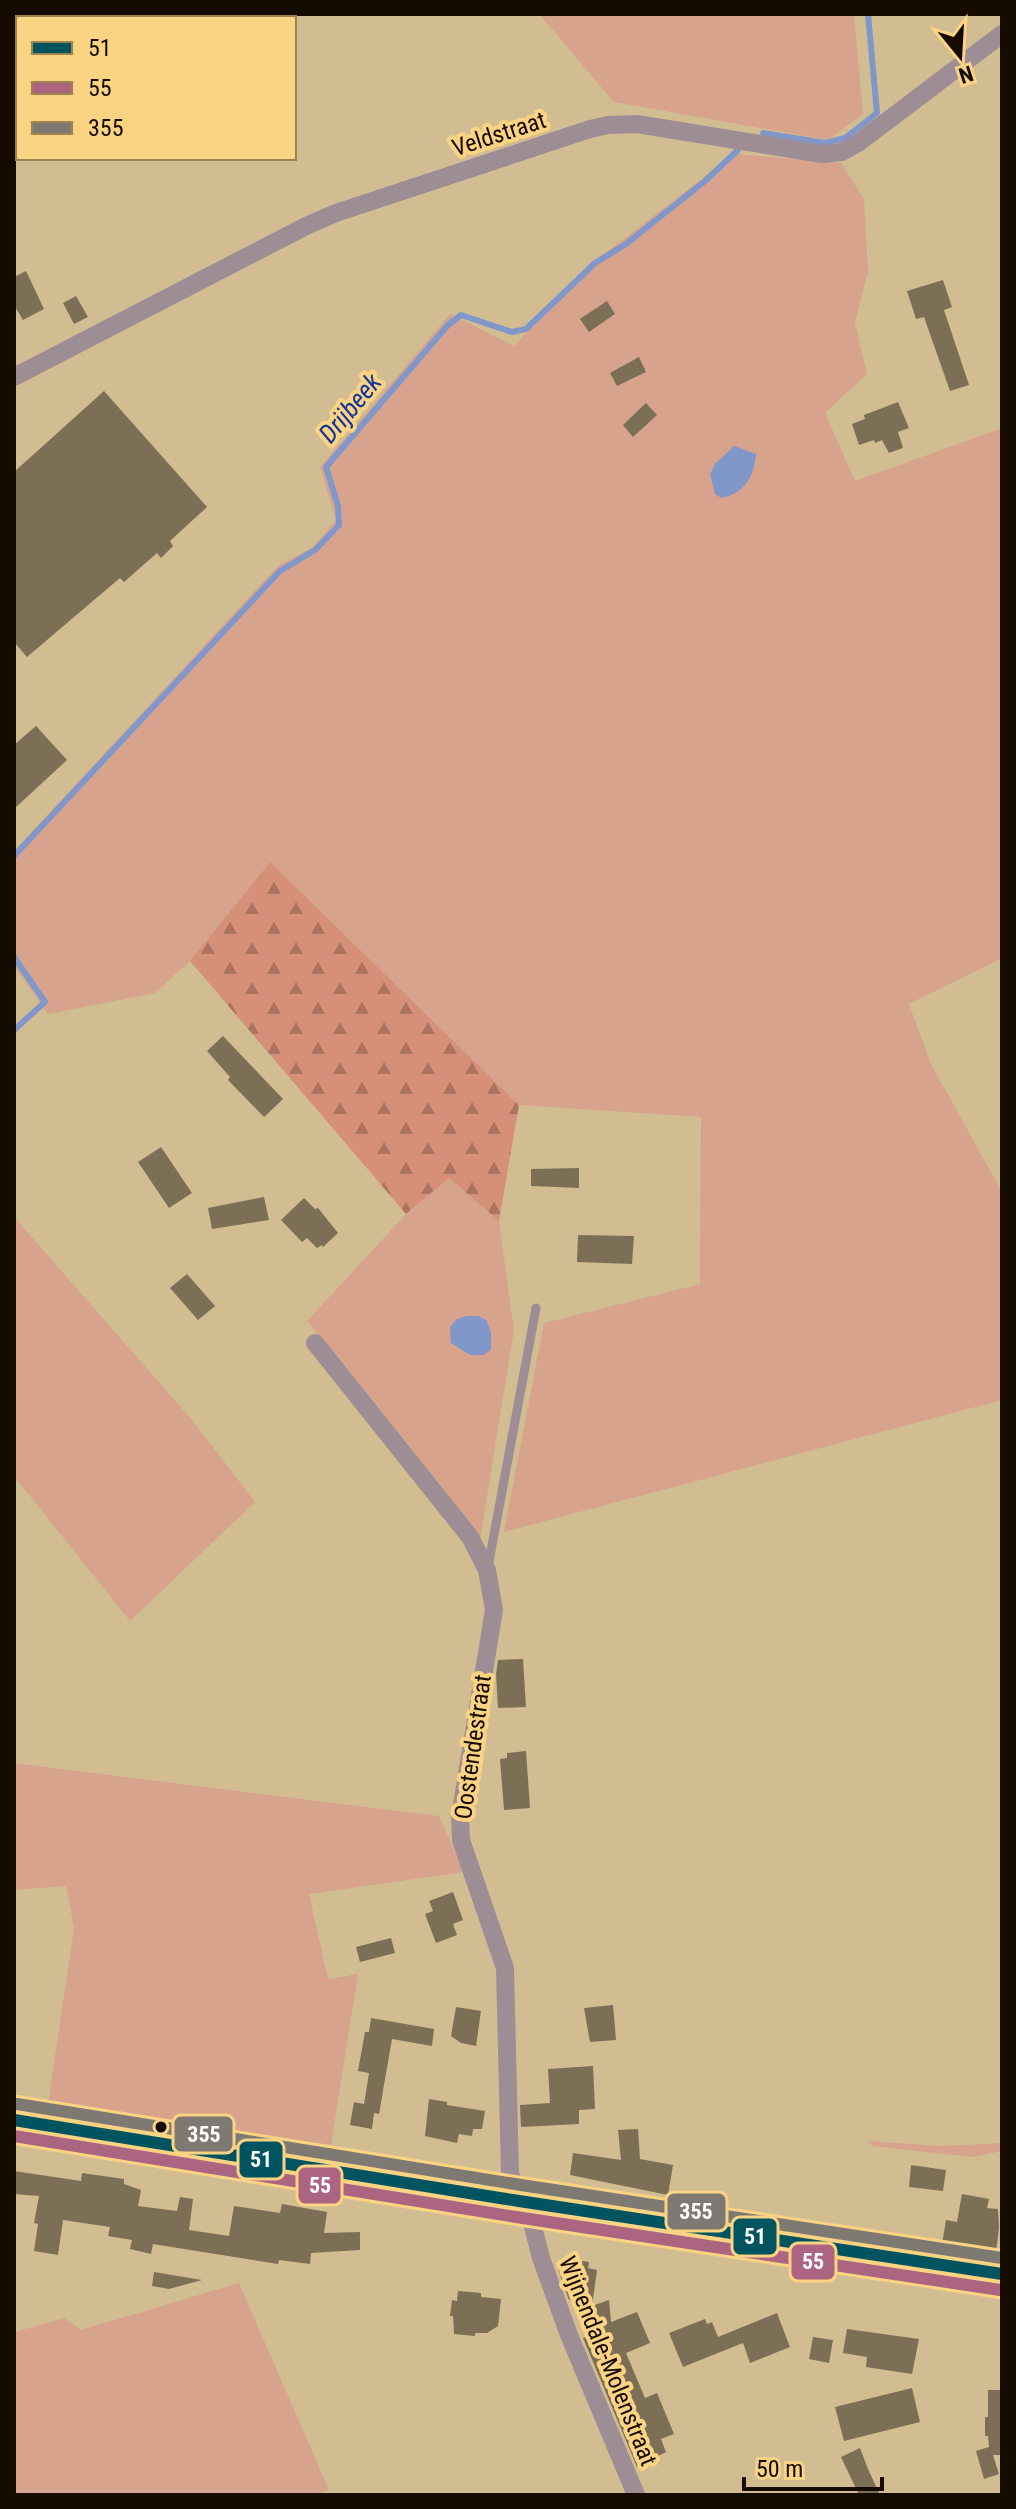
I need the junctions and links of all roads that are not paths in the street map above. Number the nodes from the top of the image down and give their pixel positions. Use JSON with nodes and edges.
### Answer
{"nodes":[{"id":1,"x":1002,"y":34,"type":"edge"},
{"id":2,"x":14,"y":377,"type":"edge"},
{"id":3,"x":536,"y":1308,"type":"dead end"},
{"id":4,"x":315,"y":1343,"type":"dead end"},
{"id":5,"x":487,"y":1570,"type":"junction"},
{"id":6,"x":14,"y":2120,"type":"edge"},
{"id":7,"x":519,"y":2201,"type":"junction"},
{"id":8,"x":1002,"y":2274,"type":"edge"},
{"id":9,"x":636,"y":2495,"type":"edge"}],
"edges":[{"from":1,"to":2,"type":"street","name":"Veldstraat"},
{"from":3,"to":5,"type":"lane"},
{"from":4,"to":5,"type":"street","name":"Oostendestraat"},
{"from":5,"to":7,"type":"street","name":"Oostendestraat"},
{"from":6,"to":7,"type":"main road"},
{"from":7,"to":8,"type":"main road"},
{"from":7,"to":9,"type":"street","name":"Wijnendale-Molenstraat"}]}
